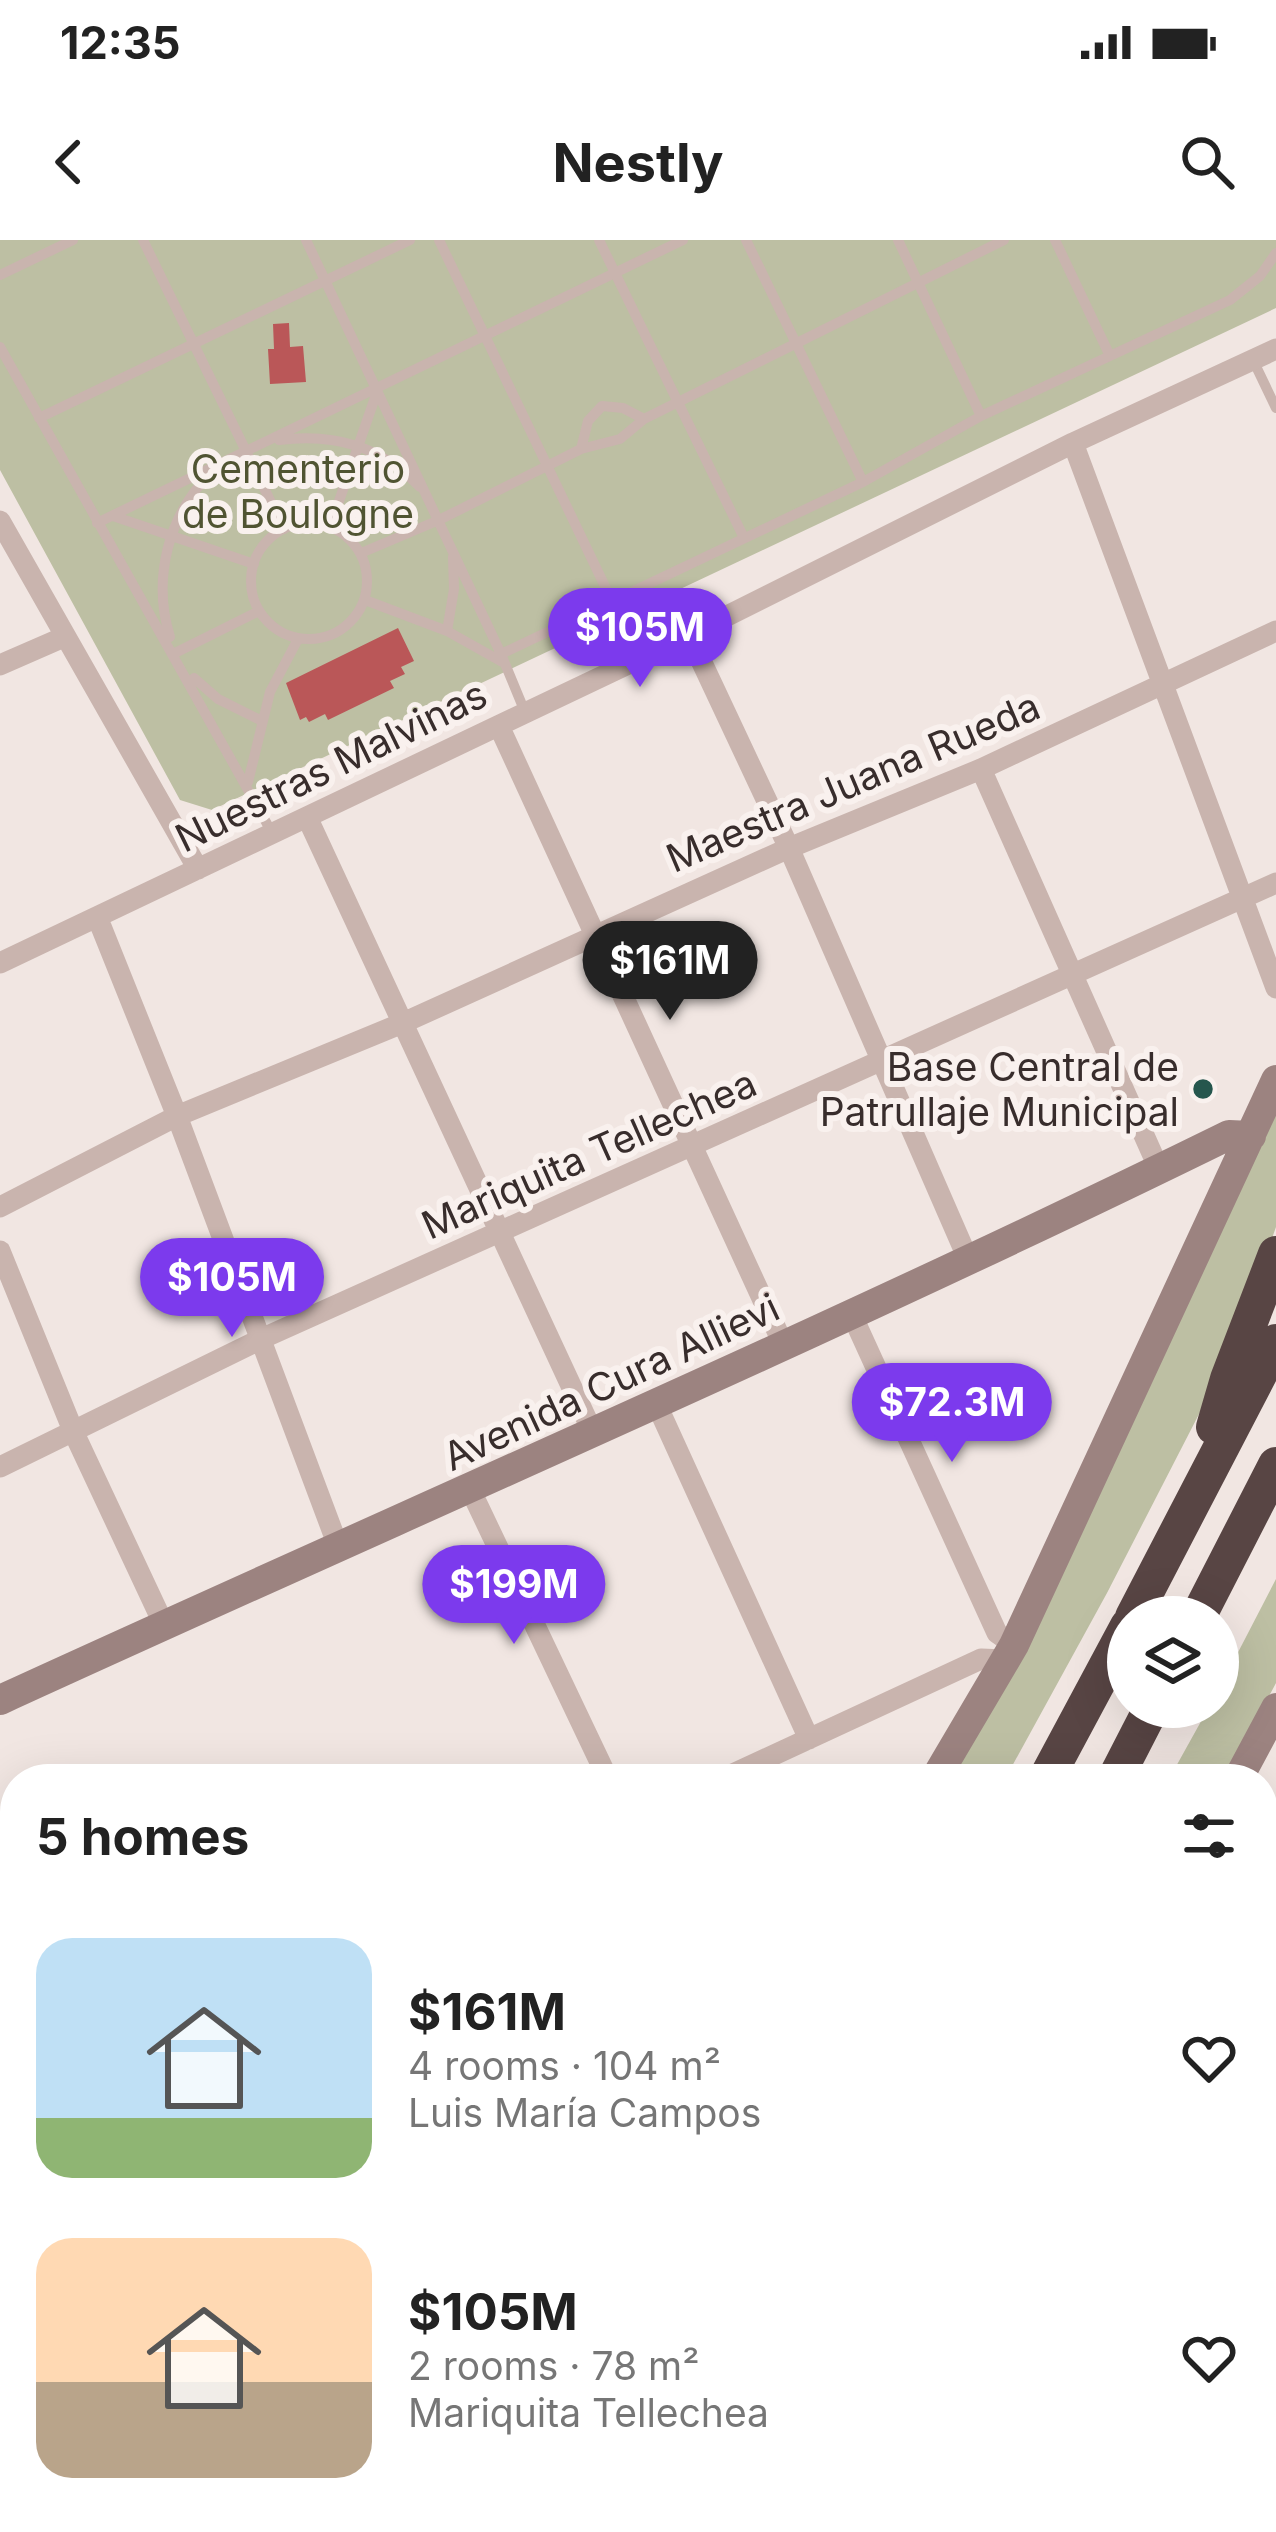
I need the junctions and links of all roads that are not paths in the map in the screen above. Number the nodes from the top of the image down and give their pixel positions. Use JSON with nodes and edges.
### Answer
{"nodes":[{"id":1,"x":73,"y":240,"type":"edge"},
{"id":2,"x":142,"y":240,"type":"edge"},
{"id":3,"x":306,"y":240,"type":"edge"},
{"id":4,"x":410,"y":240,"type":"edge"},
{"id":5,"x":439,"y":240,"type":"edge"},
{"id":6,"x":599,"y":240,"type":"edge"},
{"id":7,"x":683,"y":240,"type":"edge"},
{"id":8,"x":746,"y":240,"type":"edge"},
{"id":9,"x":898,"y":240,"type":"edge"},
{"id":10,"x":1004,"y":240,"type":"edge"},
{"id":11,"x":1055,"y":240,"type":"edge"},
{"id":12,"x":1276,"y":253,"type":"edge"},
{"id":13,"x":616,"y":273,"type":"junction"},
{"id":14,"x":0,"y":275,"type":"edge"},
{"id":15,"x":326,"y":280,"type":"junction"},
{"id":16,"x":917,"y":280,"type":"junction"},
{"id":17,"x":485,"y":337,"type":"junction"},
{"id":18,"x":192,"y":344,"type":"junction"},
{"id":19,"x":797,"y":346,"type":"junction"},
{"id":20,"x":0,"y":347,"type":"edge"},
{"id":21,"x":1276,"y":349,"type":"edge"},
{"id":22,"x":1110,"y":356,"type":"junction"},
{"id":23,"x":1253,"y":360,"type":"junction"},
{"id":24,"x":378,"y":389,"type":"junction"},
{"id":25,"x":679,"y":403,"type":"junction"},
{"id":26,"x":1276,"y":408,"type":"edge"},
{"id":27,"x":982,"y":416,"type":"junction"},
{"id":28,"x":39,"y":418,"type":"junction"},
{"id":29,"x":644,"y":419,"type":"junction"},
{"id":30,"x":270,"y":441,"type":"junction"},
{"id":31,"x":1073,"y":442,"type":"junction"},
{"id":32,"x":358,"y":445,"type":"junction"},
{"id":33,"x":581,"y":449,"type":"junction"},
{"id":34,"x":244,"y":453,"type":"junction"},
{"id":35,"x":218,"y":466,"type":"junction"},
{"id":36,"x":547,"y":466,"type":"junction"},
{"id":37,"x":863,"y":482,"type":"junction"},
{"id":38,"x":426,"y":494,"type":"junction"},
{"id":39,"x":113,"y":516,"type":"junction"},
{"id":40,"x":439,"y":520,"type":"junction"},
{"id":41,"x":0,"y":521,"type":"edge"},
{"id":42,"x":97,"y":523,"type":"junction"},
{"id":43,"x":330,"y":526,"type":"junction"},
{"id":44,"x":284,"y":529,"type":"junction"},
{"id":45,"x":171,"y":536,"type":"junction"},
{"id":46,"x":744,"y":538,"type":"junction"},
{"id":47,"x":452,"y":547,"type":"junction"},
{"id":48,"x":361,"y":553,"type":"junction"},
{"id":49,"x":254,"y":564,"type":"junction"},
{"id":50,"x":364,"y":600,"type":"junction"},
{"id":51,"x":612,"y":601,"type":"junction"},
{"id":52,"x":259,"y":611,"type":"junction"},
{"id":53,"x":448,"y":631,"type":"junction"},
{"id":54,"x":1276,"y":632,"type":"edge"},
{"id":55,"x":689,"y":635,"type":"junction"},
{"id":56,"x":64,"y":637,"type":"junction"},
{"id":57,"x":298,"y":639,"type":"junction"},
{"id":58,"x":175,"y":653,"type":"junction"},
{"id":59,"x":504,"y":659,"type":"junction"},
{"id":60,"x":0,"y":665,"type":"edge"},
{"id":61,"x":1165,"y":683,"type":"junction"},
{"id":62,"x":525,"y":712,"type":"junction"},
{"id":63,"x":262,"y":721,"type":"junction"},
{"id":64,"x":500,"y":726,"type":"junction"},
{"id":65,"x":981,"y":769,"type":"junction"},
{"id":66,"x":247,"y":784,"type":"junction"},
{"id":67,"x":308,"y":817,"type":"junction"},
{"id":68,"x":271,"y":831,"type":"junction"},
{"id":69,"x":789,"y":848,"type":"junction"},
{"id":70,"x":198,"y":869,"type":"junction"},
{"id":71,"x":1276,"y":883,"type":"edge"},
{"id":72,"x":1242,"y":901,"type":"junction"},
{"id":73,"x":98,"y":919,"type":"junction"},
{"id":74,"x":596,"y":934,"type":"junction"},
{"id":75,"x":0,"y":963,"type":"edge"},
{"id":76,"x":1070,"y":976,"type":"junction"},
{"id":77,"x":1276,"y":988,"type":"edge"},
{"id":78,"x":405,"y":1022,"type":"junction"},
{"id":79,"x":883,"y":1061,"type":"junction"},
{"id":80,"x":1276,"y":1080,"type":"edge"},
{"id":81,"x":176,"y":1115,"type":"junction"},
{"id":82,"x":1251,"y":1136,"type":"junction"},
{"id":83,"x":696,"y":1146,"type":"junction"},
{"id":84,"x":1159,"y":1169,"type":"junction"},
{"id":85,"x":0,"y":1207,"type":"edge"},
{"id":86,"x":501,"y":1233,"type":"junction"},
{"id":87,"x":0,"y":1251,"type":"edge"},
{"id":88,"x":1276,"y":1254,"type":"edge"},
{"id":89,"x":968,"y":1259,"type":"junction"},
{"id":90,"x":852,"y":1315,"type":"junction"},
{"id":91,"x":261,"y":1339,"type":"junction"},
{"id":92,"x":1276,"y":1342,"type":"edge"},
{"id":93,"x":784,"y":1346,"type":"junction"},
{"id":94,"x":656,"y":1403,"type":"junction"},
{"id":95,"x":593,"y":1432,"type":"junction"},
{"id":96,"x":74,"y":1433,"type":"junction"},
{"id":97,"x":1276,"y":1465,"type":"edge"},
{"id":98,"x":0,"y":1467,"type":"edge"},
{"id":99,"x":471,"y":1491,"type":"junction"},
{"id":100,"x":1192,"y":1505,"type":"junction"},
{"id":101,"x":338,"y":1546,"type":"junction"},
{"id":102,"x":1143,"y":1596,"type":"edge"},
{"id":103,"x":1209,"y":1596,"type":"edge"},
{"id":104,"x":164,"y":1625,"type":"junction"},
{"id":105,"x":1009,"y":1653,"type":"junction"},
{"id":106,"x":1107,"y":1665,"type":"edge"},
{"id":107,"x":0,"y":1700,"type":"edge"},
{"id":108,"x":1276,"y":1708,"type":"edge"},
{"id":109,"x":1141,"y":1728,"type":"edge"},
{"id":110,"x":809,"y":1738,"type":"junction"},
{"id":111,"x":1267,"y":1742,"type":"edge"},
{"id":112,"x":601,"y":1764,"type":"edge"},
{"id":113,"x":754,"y":1764,"type":"edge"},
{"id":114,"x":944,"y":1764,"type":"edge"},
{"id":115,"x":1054,"y":1764,"type":"edge"},
{"id":116,"x":1122,"y":1764,"type":"edge"}],
"edges":[{"from":1,"to":14,"type":"lane"},
{"from":2,"to":18,"type":"lane"},
{"from":3,"to":15,"type":"lane"},
{"from":4,"to":15,"type":"lane"},
{"from":5,"to":17,"type":"lane"},
{"from":6,"to":13,"type":"lane"},
{"from":7,"to":13,"type":"lane"},
{"from":8,"to":19,"type":"lane"},
{"from":9,"to":16,"type":"lane"},
{"from":10,"to":16,"type":"lane"},
{"from":11,"to":22,"type":"lane"},
{"from":12,"to":22,"type":"lane"},
{"from":13,"to":17,"type":"lane"},
{"from":13,"to":25,"type":"lane"},
{"from":15,"to":18,"type":"lane"},
{"from":15,"to":24,"type":"lane"},
{"from":16,"to":19,"type":"lane"},
{"from":16,"to":27,"type":"lane"},
{"from":17,"to":24,"type":"lane"},
{"from":17,"to":36,"type":"lane"},
{"from":18,"to":28,"type":"lane"},
{"from":18,"to":34,"type":"lane"},
{"from":19,"to":25,"type":"lane"},
{"from":19,"to":37,"type":"lane"},
{"from":20,"to":28,"type":"lane"},
{"from":21,"to":23,"type":"street","name":"Nuestras Malvinas"},
{"from":22,"to":27,"type":"lane"},
{"from":23,"to":26,"type":"lane"},
{"from":23,"to":31,"type":"street","name":"Nuestras Malvinas"},
{"from":24,"to":30,"type":"lane"},
{"from":24,"to":32,"type":"lane"},
{"from":24,"to":38,"type":"lane"},
{"from":25,"to":29,"type":"lane"},
{"from":25,"to":46,"type":"lane"},
{"from":27,"to":37,"type":"lane"},
{"from":28,"to":42,"type":"lane"},
{"from":29,"to":33,"type":"lane"},
{"from":29,"to":33,"type":"lane"},
{"from":30,"to":32,"type":"lane"},
{"from":30,"to":34,"type":"lane"},
{"from":31,"to":55,"type":"street","name":"Nuestras Malvinas"},
{"from":31,"to":61,"type":"street"},
{"from":32,"to":38,"type":"lane"},
{"from":32,"to":43,"type":"lane"},
{"from":33,"to":36,"type":"lane"},
{"from":34,"to":35,"type":"lane"},
{"from":34,"to":44,"type":"lane"},
{"from":35,"to":39,"type":"lane"},
{"from":35,"to":45,"type":"lane"},
{"from":36,"to":40,"type":"lane"},
{"from":36,"to":51,"type":"lane"},
{"from":37,"to":46,"type":"lane"},
{"from":38,"to":40,"type":"lane"},
{"from":39,"to":42,"type":"lane"},
{"from":39,"to":45,"type":"lane"},
{"from":40,"to":47,"type":"lane"},
{"from":40,"to":48,"type":"lane"},
{"from":41,"to":56,"type":"street"},
{"from":42,"to":58,"type":"lane"},
{"from":43,"to":44,"type":"lane"},
{"from":43,"to":48,"type":"lane"},
{"from":44,"to":49,"type":"lane"},
{"from":45,"to":49,"type":"lane"},
{"from":45,"to":58,"type":"lane"},
{"from":46,"to":51,"type":"lane"},
{"from":47,"to":53,"type":"lane"},
{"from":47,"to":59,"type":"lane"},
{"from":48,"to":50,"type":"lane"},
{"from":49,"to":52,"type":"lane"},
{"from":50,"to":53,"type":"lane"},
{"from":50,"to":57,"type":"lane"},
{"from":51,"to":59,"type":"lane"},
{"from":52,"to":57,"type":"lane"},
{"from":52,"to":58,"type":"lane"},
{"from":53,"to":59,"type":"lane"},
{"from":54,"to":61,"type":"street","name":"Maestra Juana Rueda"},
{"from":55,"to":62,"type":"street","name":"Nuestras Malvinas"},
{"from":55,"to":69,"type":"street"},
{"from":56,"to":60,"type":"street"},
{"from":56,"to":70,"type":"street"},
{"from":57,"to":63,"type":"lane"},
{"from":58,"to":63,"type":"lane"},
{"from":58,"to":66,"type":"lane"},
{"from":59,"to":62,"type":"lane"},
{"from":61,"to":65,"type":"street","name":"Maestra Juana Rueda"},
{"from":61,"to":72,"type":"street"},
{"from":62,"to":64,"type":"street","name":"Nuestras Malvinas"},
{"from":63,"to":66,"type":"lane"},
{"from":64,"to":67,"type":"street","name":"Nuestras Malvinas"},
{"from":64,"to":74,"type":"street"},
{"from":65,"to":69,"type":"street","name":"Maestra Juana Rueda"},
{"from":65,"to":76,"type":"street"},
{"from":66,"to":68,"type":"lane"},
{"from":67,"to":68,"type":"street","name":"Nuestras Malvinas"},
{"from":67,"to":78,"type":"street"},
{"from":68,"to":70,"type":"street","name":"Nuestras Malvinas"},
{"from":69,"to":74,"type":"street","name":"Maestra Juana Rueda"},
{"from":69,"to":79,"type":"street"},
{"from":70,"to":73,"type":"street","name":"Nuestras Malvinas"},
{"from":71,"to":72,"type":"street","name":"Mariquita Tellechea"},
{"from":72,"to":76,"type":"street","name":"Mariquita Tellechea"},
{"from":72,"to":77,"type":"street"},
{"from":73,"to":75,"type":"street","name":"Nuestras Malvinas"},
{"from":73,"to":81,"type":"street"},
{"from":74,"to":78,"type":"street","name":"Maestra Juana Rueda"},
{"from":74,"to":83,"type":"street"},
{"from":76,"to":79,"type":"street","name":"Mariquita Tellechea"},
{"from":76,"to":84,"type":"street"},
{"from":78,"to":81,"type":"street","name":"Maestra Juana Rueda"},
{"from":78,"to":86,"type":"street"},
{"from":79,"to":83,"type":"street","name":"Mariquita Tellechea"},
{"from":79,"to":89,"type":"street"},
{"from":80,"to":82,"type":"street"},
{"from":81,"to":85,"type":"street","name":"Maestra Juana Rueda"},
{"from":81,"to":91,"type":"street"},
{"from":82,"to":84,"type":"street","name":"Avenida Cura Allievi"},
{"from":82,"to":105,"type":"street"},
{"from":83,"to":86,"type":"street","name":"Mariquita Tellechea"},
{"from":83,"to":93,"type":"street"},
{"from":84,"to":89,"type":"street","name":"Avenida Cura Allievi"},
{"from":86,"to":91,"type":"street","name":"Mariquita Tellechea"},
{"from":86,"to":95,"type":"street"},
{"from":87,"to":96,"type":"street"},
{"from":88,"to":100,"type":"highway"},
{"from":89,"to":90,"type":"street","name":"Avenida Cura Allievi"},
{"from":90,"to":93,"type":"street","name":"Avenida Cura Allievi"},
{"from":90,"to":105,"type":"street"},
{"from":91,"to":96,"type":"street","name":"Mariquita Tellechea"},
{"from":91,"to":101,"type":"street"},
{"from":92,"to":100,"type":"highway"},
{"from":93,"to":94,"type":"street","name":"Avenida Cura Allievi"},
{"from":94,"to":95,"type":"street","name":"Avenida Cura Allievi"},
{"from":94,"to":110,"type":"street"},
{"from":95,"to":99,"type":"street","name":"Avenida Cura Allievi"},
{"from":96,"to":98,"type":"street","name":"Mariquita Tellechea"},
{"from":96,"to":104,"type":"street"},
{"from":97,"to":103,"type":"highway"},
{"from":99,"to":101,"type":"street","name":"Avenida Cura Allievi"},
{"from":99,"to":112,"type":"street"},
{"from":100,"to":102,"type":"highway"},
{"from":101,"to":104,"type":"street","name":"Avenida Cura Allievi"},
{"from":104,"to":107,"type":"street","name":"Avenida Cura Allievi"},
{"from":105,"to":110,"type":"street"},
{"from":105,"to":114,"type":"street"},
{"from":106,"to":115,"type":"highway"},
{"from":108,"to":111,"type":"street"},
{"from":109,"to":116,"type":"highway"},
{"from":110,"to":113,"type":"street"}]}
